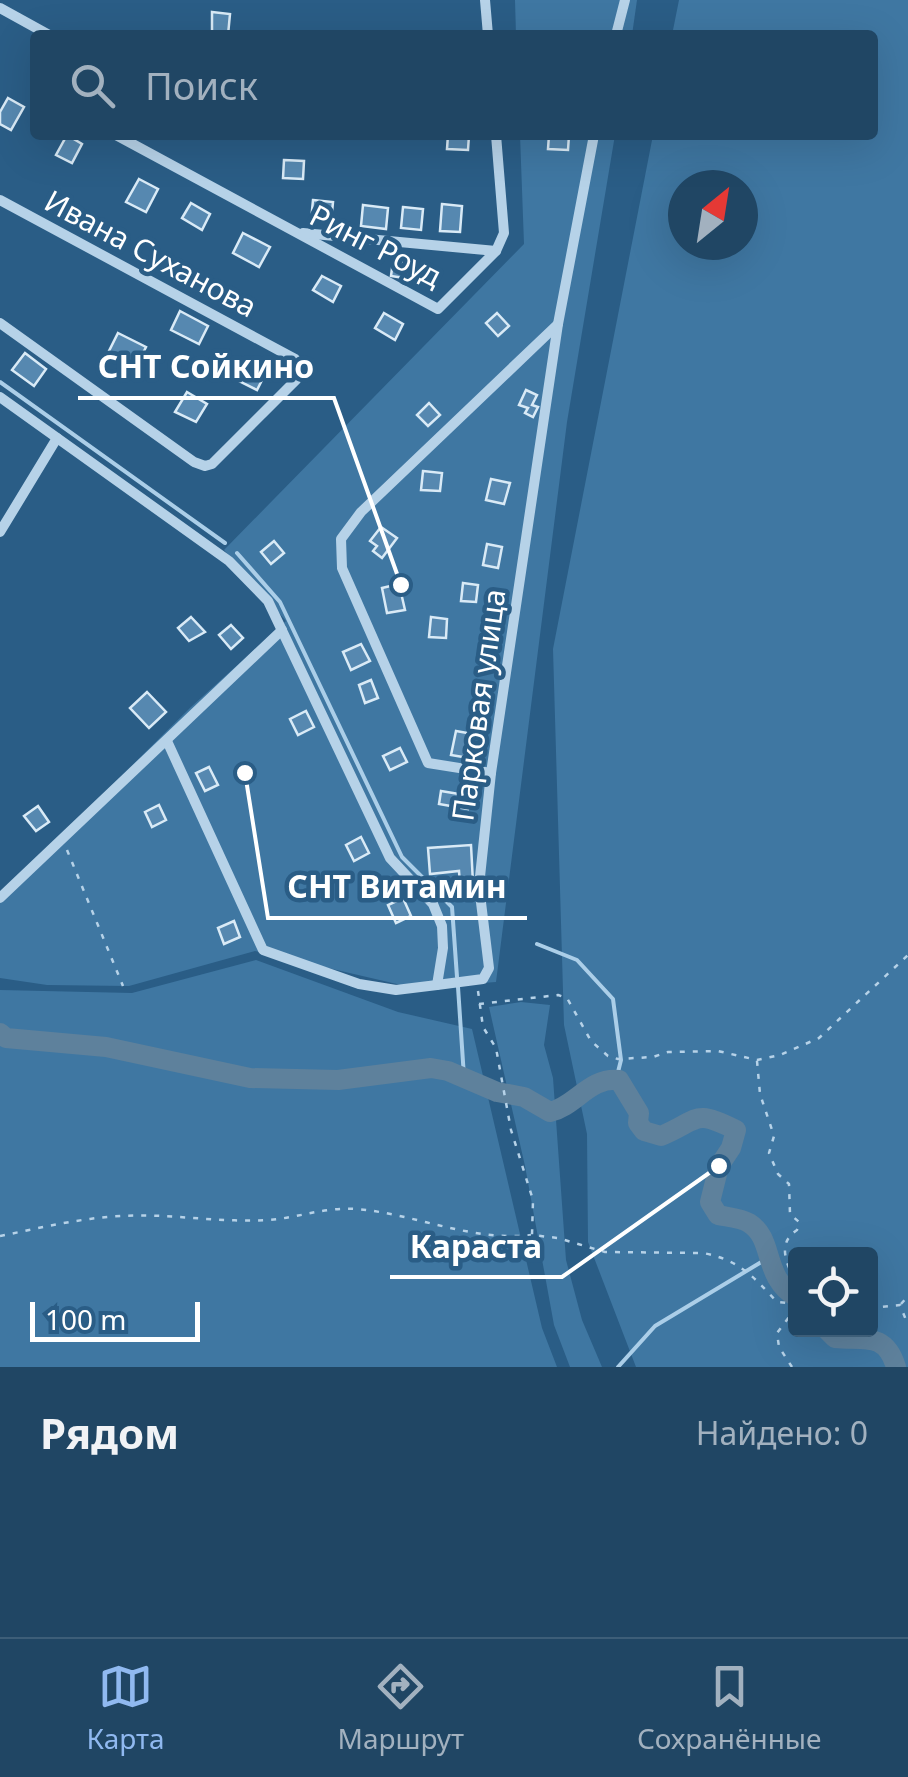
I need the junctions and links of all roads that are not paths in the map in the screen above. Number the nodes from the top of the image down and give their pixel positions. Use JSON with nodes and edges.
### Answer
{"nodes":[{"id":1,"x":485,"y":0,"type":"edge"},
{"id":2,"x":624,"y":0,"type":"edge"},
{"id":3,"x":7,"y":7,"type":"edge"},
{"id":4,"x":42,"y":30,"type":"edge"},
{"id":5,"x":488,"y":30,"type":"edge"},
{"id":6,"x":617,"y":30,"type":"edge"},
{"id":7,"x":125,"y":140,"type":"edge"},
{"id":8,"x":496,"y":140,"type":"edge"},
{"id":9,"x":593,"y":140,"type":"edge"},
{"id":10,"x":0,"y":200,"type":"edge"},
{"id":11,"x":297,"y":233,"type":"junction"},
{"id":12,"x":496,"y":251,"type":"junction"},
{"id":13,"x":0,"y":323,"type":"edge"},
{"id":14,"x":558,"y":324,"type":"junction"},
{"id":15,"x":0,"y":397,"type":"edge"},
{"id":16,"x":57,"y":438,"type":"junction"},
{"id":17,"x":0,"y":532,"type":"edge"},
{"id":18,"x":282,"y":630,"type":"junction"},
{"id":19,"x":167,"y":740,"type":"junction"},
{"id":20,"x":491,"y":773,"type":"junction"},
{"id":21,"x":0,"y":898,"type":"edge"},
{"id":22,"x":437,"y":985,"type":"junction"}],
"edges":[{"from":1,"to":5,"type":"street"},
{"from":2,"to":6,"type":"street"},
{"from":3,"to":4,"type":"street"},
{"from":7,"to":11,"type":"street","name":"Ринг Роуд"},
{"from":8,"to":12,"type":"street"},
{"from":9,"to":14,"type":"street","name":"Парковая улица"},
{"from":10,"to":13,"type":"street","name":"Ивана Суханова"},
{"from":11,"to":12,"type":"street"},
{"from":11,"to":12,"type":"street","name":"Ринг Роуд"},
{"from":14,"to":20,"type":"street","name":"Парковая улица"},
{"from":14,"to":20,"type":"street"},
{"from":15,"to":16,"type":"street"},
{"from":16,"to":17,"type":"street"},
{"from":16,"to":18,"type":"street"},
{"from":18,"to":19,"type":"street"},
{"from":18,"to":22,"type":"street"},
{"from":19,"to":21,"type":"street"},
{"from":19,"to":22,"type":"street"},
{"from":20,"to":22,"type":"street","name":"Парковая улица"}]}
